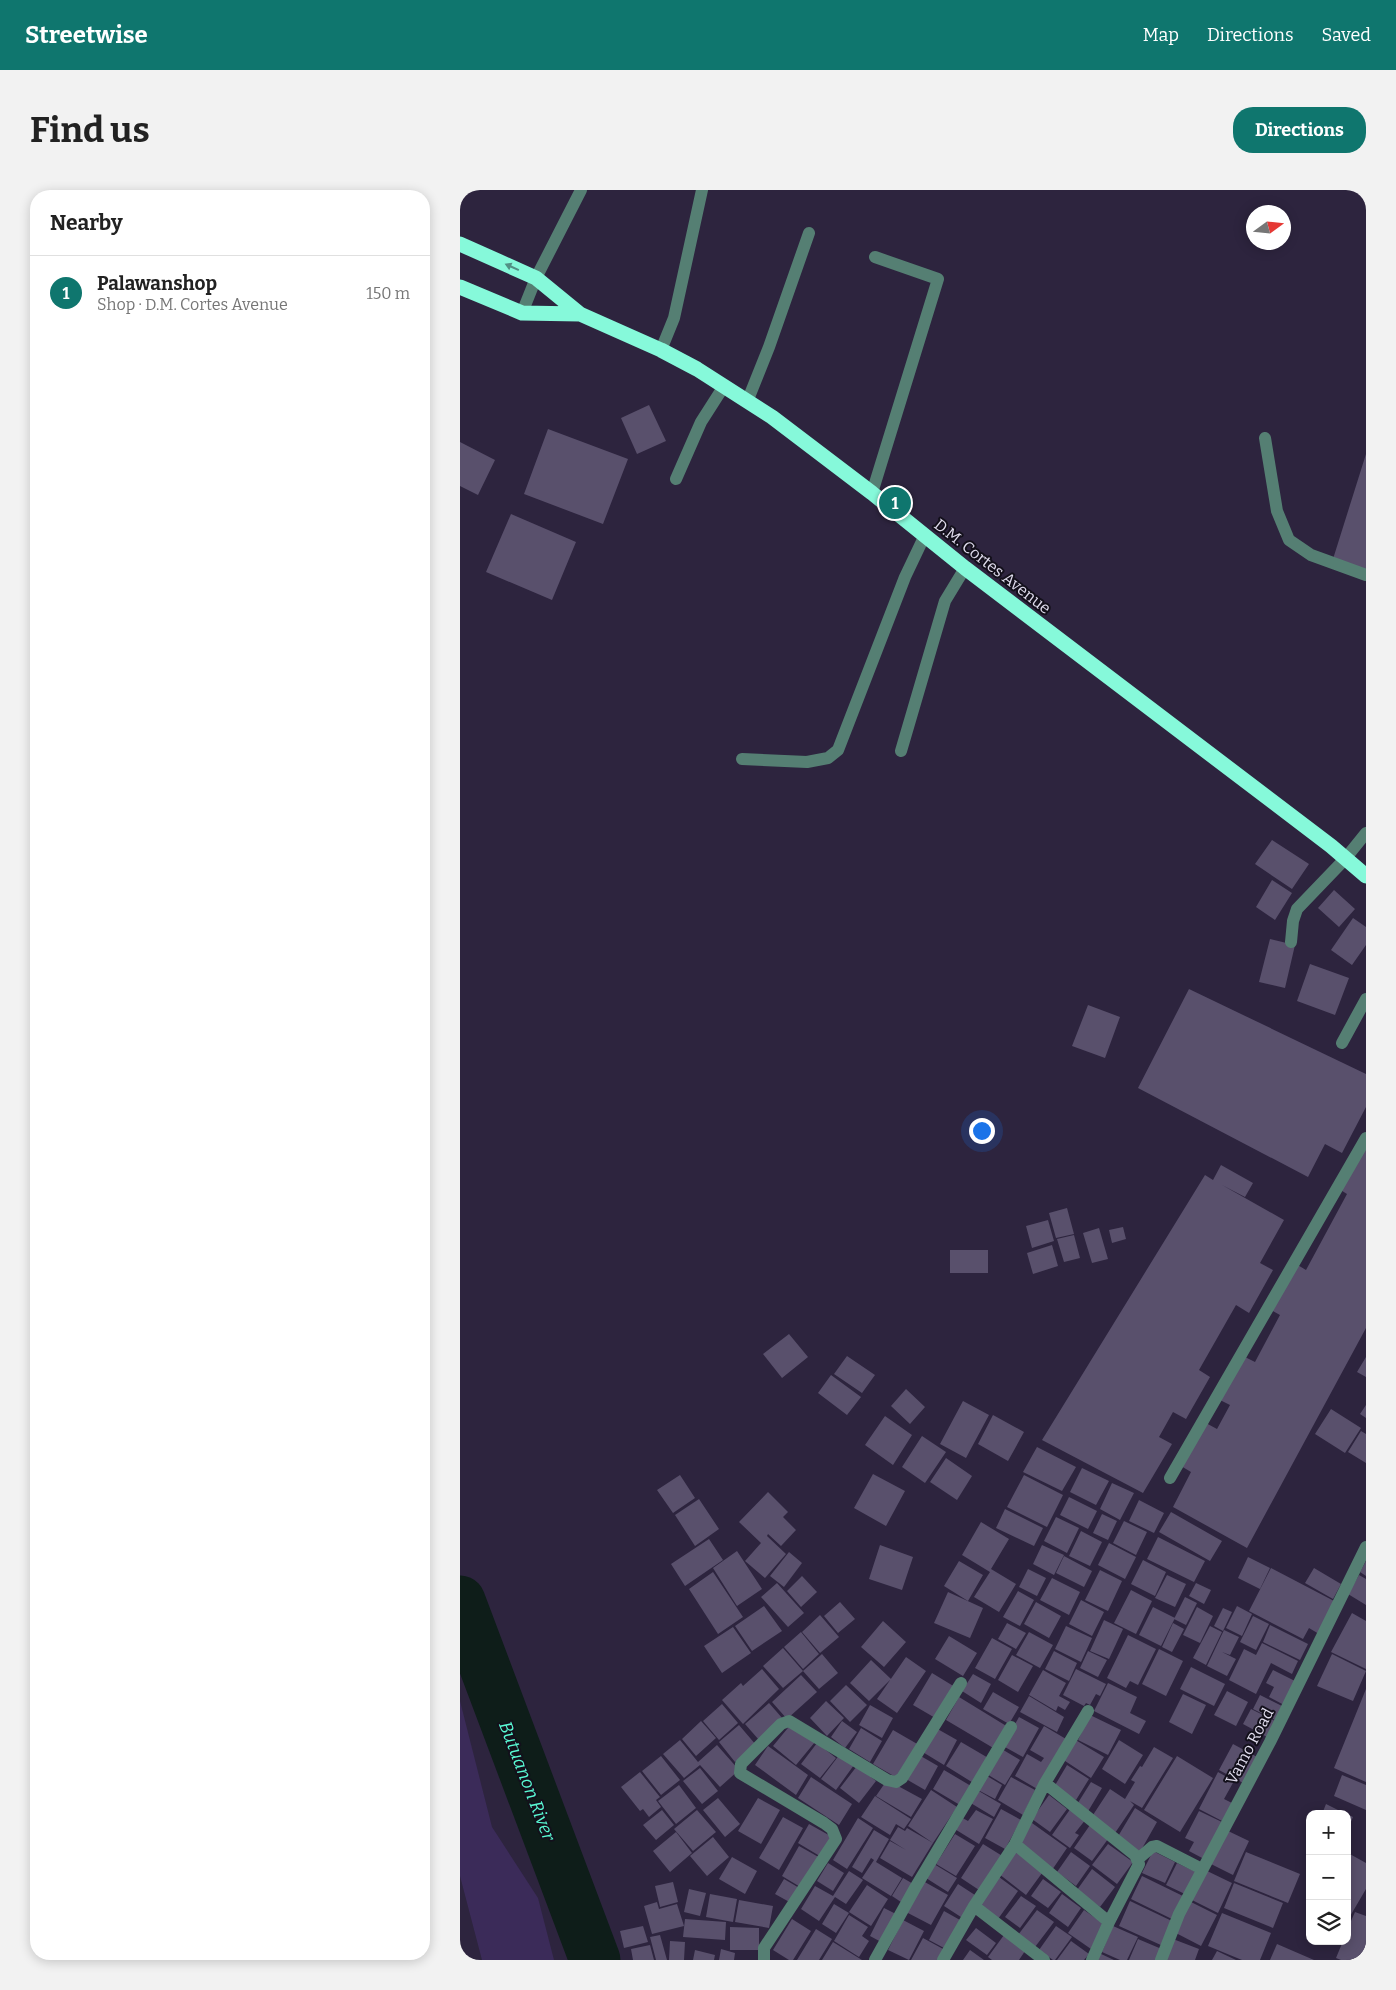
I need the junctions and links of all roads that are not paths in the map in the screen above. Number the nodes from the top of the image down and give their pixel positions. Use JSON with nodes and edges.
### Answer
{"nodes":[{"id":1,"x":581,"y":190,"type":"edge"},
{"id":2,"x":702,"y":190,"type":"edge"},
{"id":3,"x":808,"y":233,"type":"dead end"},
{"id":4,"x":460,"y":244,"type":"edge"},
{"id":5,"x":875,"y":257,"type":"dead end"},
{"id":6,"x":536,"y":278,"type":"junction"},
{"id":7,"x":460,"y":286,"type":"edge"},
{"id":8,"x":522,"y":313,"type":"junction"},
{"id":9,"x":580,"y":314,"type":"junction"},
{"id":10,"x":661,"y":350,"type":"junction"},
{"id":11,"x":724,"y":386,"type":"junction"},
{"id":12,"x":747,"y":402,"type":"junction"},
{"id":13,"x":1265,"y":438,"type":"dead end"},
{"id":14,"x":676,"y":479,"type":"dead end"},
{"id":15,"x":872,"y":493,"type":"junction"},
{"id":16,"x":925,"y":535,"type":"junction"},
{"id":17,"x":965,"y":568,"type":"junction"},
{"id":18,"x":1366,"y":575,"type":"edge"},
{"id":19,"x":900,"y":752,"type":"dead end"},
{"id":20,"x":742,"y":760,"type":"dead end"},
{"id":21,"x":1366,"y":833,"type":"edge"},
{"id":22,"x":1345,"y":859,"type":"junction"},
{"id":23,"x":1366,"y":876,"type":"edge"},
{"id":24,"x":1291,"y":942,"type":"dead end"},
{"id":25,"x":1366,"y":999,"type":"edge"},
{"id":26,"x":1342,"y":1043,"type":"dead end"},
{"id":27,"x":1366,"y":1138,"type":"edge"},
{"id":28,"x":1170,"y":1478,"type":"dead end"},
{"id":29,"x":1366,"y":1547,"type":"edge"},
{"id":30,"x":961,"y":1683,"type":"dead end"},
{"id":31,"x":1088,"y":1711,"type":"dead end"},
{"id":32,"x":1011,"y":1727,"type":"dead end"},
{"id":33,"x":1045,"y":1783,"type":"junction"},
{"id":34,"x":1015,"y":1844,"type":"junction"},
{"id":35,"x":1138,"y":1859,"type":"junction"},
{"id":36,"x":1202,"y":1869,"type":"junction"},
{"id":37,"x":974,"y":1906,"type":"junction"},
{"id":38,"x":1109,"y":1922,"type":"junction"},
{"id":39,"x":764,"y":1960,"type":"edge"},
{"id":40,"x":875,"y":1960,"type":"edge"},
{"id":41,"x":943,"y":1960,"type":"edge"},
{"id":42,"x":1044,"y":1960,"type":"edge"},
{"id":43,"x":1092,"y":1960,"type":"edge"},
{"id":44,"x":1161,"y":1960,"type":"edge"}],
"edges":[{"from":1,"to":6,"type":"street"},
{"from":2,"to":10,"type":"street"},
{"from":3,"to":12,"type":"street"},
{"from":6,"to":4,"type":"highway","name":"D.M. Cortes Avenue","one_way":true},
{"from":5,"to":15,"type":"street"},
{"from":6,"to":8,"type":"street"},
{"from":6,"to":9,"type":"highway","name":"D.M. Cortes Avenue"},
{"from":7,"to":8,"type":"highway","name":"D.M. Cortes Avenue"},
{"from":8,"to":9,"type":"highway","name":"D.M. Cortes Avenue"},
{"from":9,"to":10,"type":"highway","name":"D.M. Cortes Avenue"},
{"from":10,"to":11,"type":"highway","name":"D.M. Cortes Avenue"},
{"from":11,"to":12,"type":"highway","name":"D.M. Cortes Avenue"},
{"from":11,"to":14,"type":"street"},
{"from":12,"to":15,"type":"highway","name":"D.M. Cortes Avenue"},
{"from":13,"to":18,"type":"street"},
{"from":15,"to":16,"type":"highway","name":"D.M. Cortes Avenue"},
{"from":16,"to":17,"type":"highway","name":"D.M. Cortes Avenue"},
{"from":16,"to":20,"type":"street"},
{"from":17,"to":19,"type":"street"},
{"from":17,"to":22,"type":"highway","name":"D.M. Cortes Avenue"},
{"from":21,"to":22,"type":"street"},
{"from":22,"to":23,"type":"highway","name":"D.M. Cortes Avenue"},
{"from":22,"to":24,"type":"street"},
{"from":25,"to":26,"type":"street"},
{"from":27,"to":28,"type":"street"},
{"from":29,"to":36,"type":"street","name":"Vamo Road"},
{"from":30,"to":39,"type":"street"},
{"from":31,"to":33,"type":"street"},
{"from":32,"to":40,"type":"street"},
{"from":33,"to":34,"type":"street"},
{"from":33,"to":35,"type":"street"},
{"from":34,"to":37,"type":"street"},
{"from":34,"to":38,"type":"street"},
{"from":35,"to":36,"type":"street"},
{"from":35,"to":38,"type":"street"},
{"from":36,"to":44,"type":"street","name":"Vamo Road"},
{"from":37,"to":41,"type":"street"},
{"from":37,"to":42,"type":"street"},
{"from":38,"to":43,"type":"street"}]}
